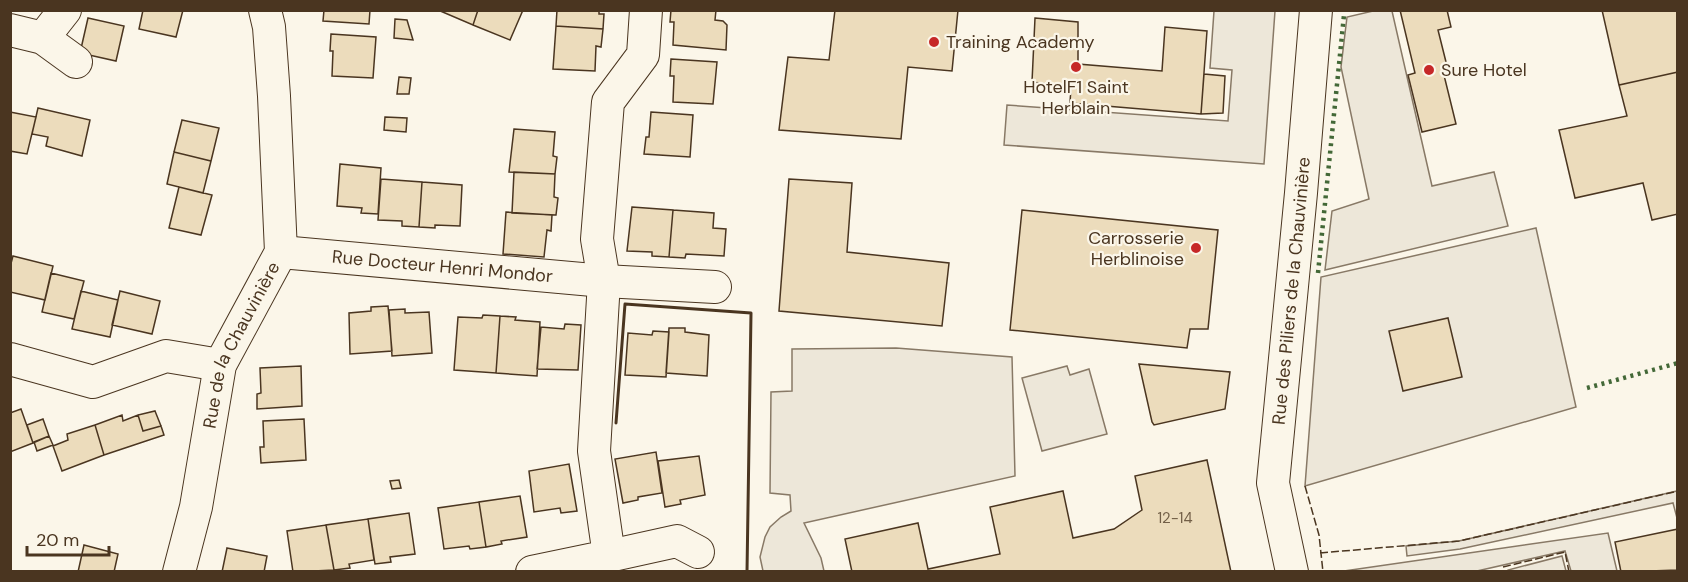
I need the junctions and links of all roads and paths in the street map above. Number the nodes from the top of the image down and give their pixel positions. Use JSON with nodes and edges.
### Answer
{"nodes":[{"id":1,"x":65,"y":10,"type":"edge"},
{"id":2,"x":265,"y":10,"type":"edge"},
{"id":3,"x":646,"y":10,"type":"edge"},
{"id":4,"x":1316,"y":10,"type":"edge"},
{"id":5,"x":10,"y":30,"type":"edge"},
{"id":6,"x":43,"y":38,"type":"junction"},
{"id":7,"x":76,"y":62,"type":"dead end"},
{"id":8,"x":281,"y":252,"type":"junction"},
{"id":9,"x":604,"y":281,"type":"junction"},
{"id":10,"x":715,"y":287,"type":"dead end"},
{"id":11,"x":10,"y":359,"type":"edge"},
{"id":12,"x":220,"y":365,"type":"junction"},
{"id":13,"x":698,"y":552,"type":"dead end"},
{"id":14,"x":609,"y":556,"type":"junction"},
{"id":15,"x":548,"y":570,"type":"edge"},
{"id":16,"x":180,"y":572,"type":"edge"},
{"id":17,"x":1292,"y":572,"type":"edge"}],
"edges":[{"from":1,"to":6,"type":"street"},
{"from":2,"to":8,"type":"street","name":"Rue de la Chauvinière"},
{"from":3,"to":9,"type":"street"},
{"from":4,"to":17,"type":"street","name":"Rue des Piliers de la Chauvinière"},
{"from":5,"to":6,"type":"street"},
{"from":6,"to":7,"type":"street"},
{"from":8,"to":9,"type":"street","name":"Rue Docteur Henri Mondor"},
{"from":8,"to":12,"type":"street","name":"Rue de la Chauvinière"},
{"from":9,"to":10,"type":"street","name":"Rue Docteur Henri Mondor"},
{"from":9,"to":14,"type":"street"},
{"from":11,"to":12,"type":"street"},
{"from":12,"to":16,"type":"street","name":"Rue de la Chauvinière"},
{"from":13,"to":14,"type":"street"},
{"from":14,"to":15,"type":"street"}]}
